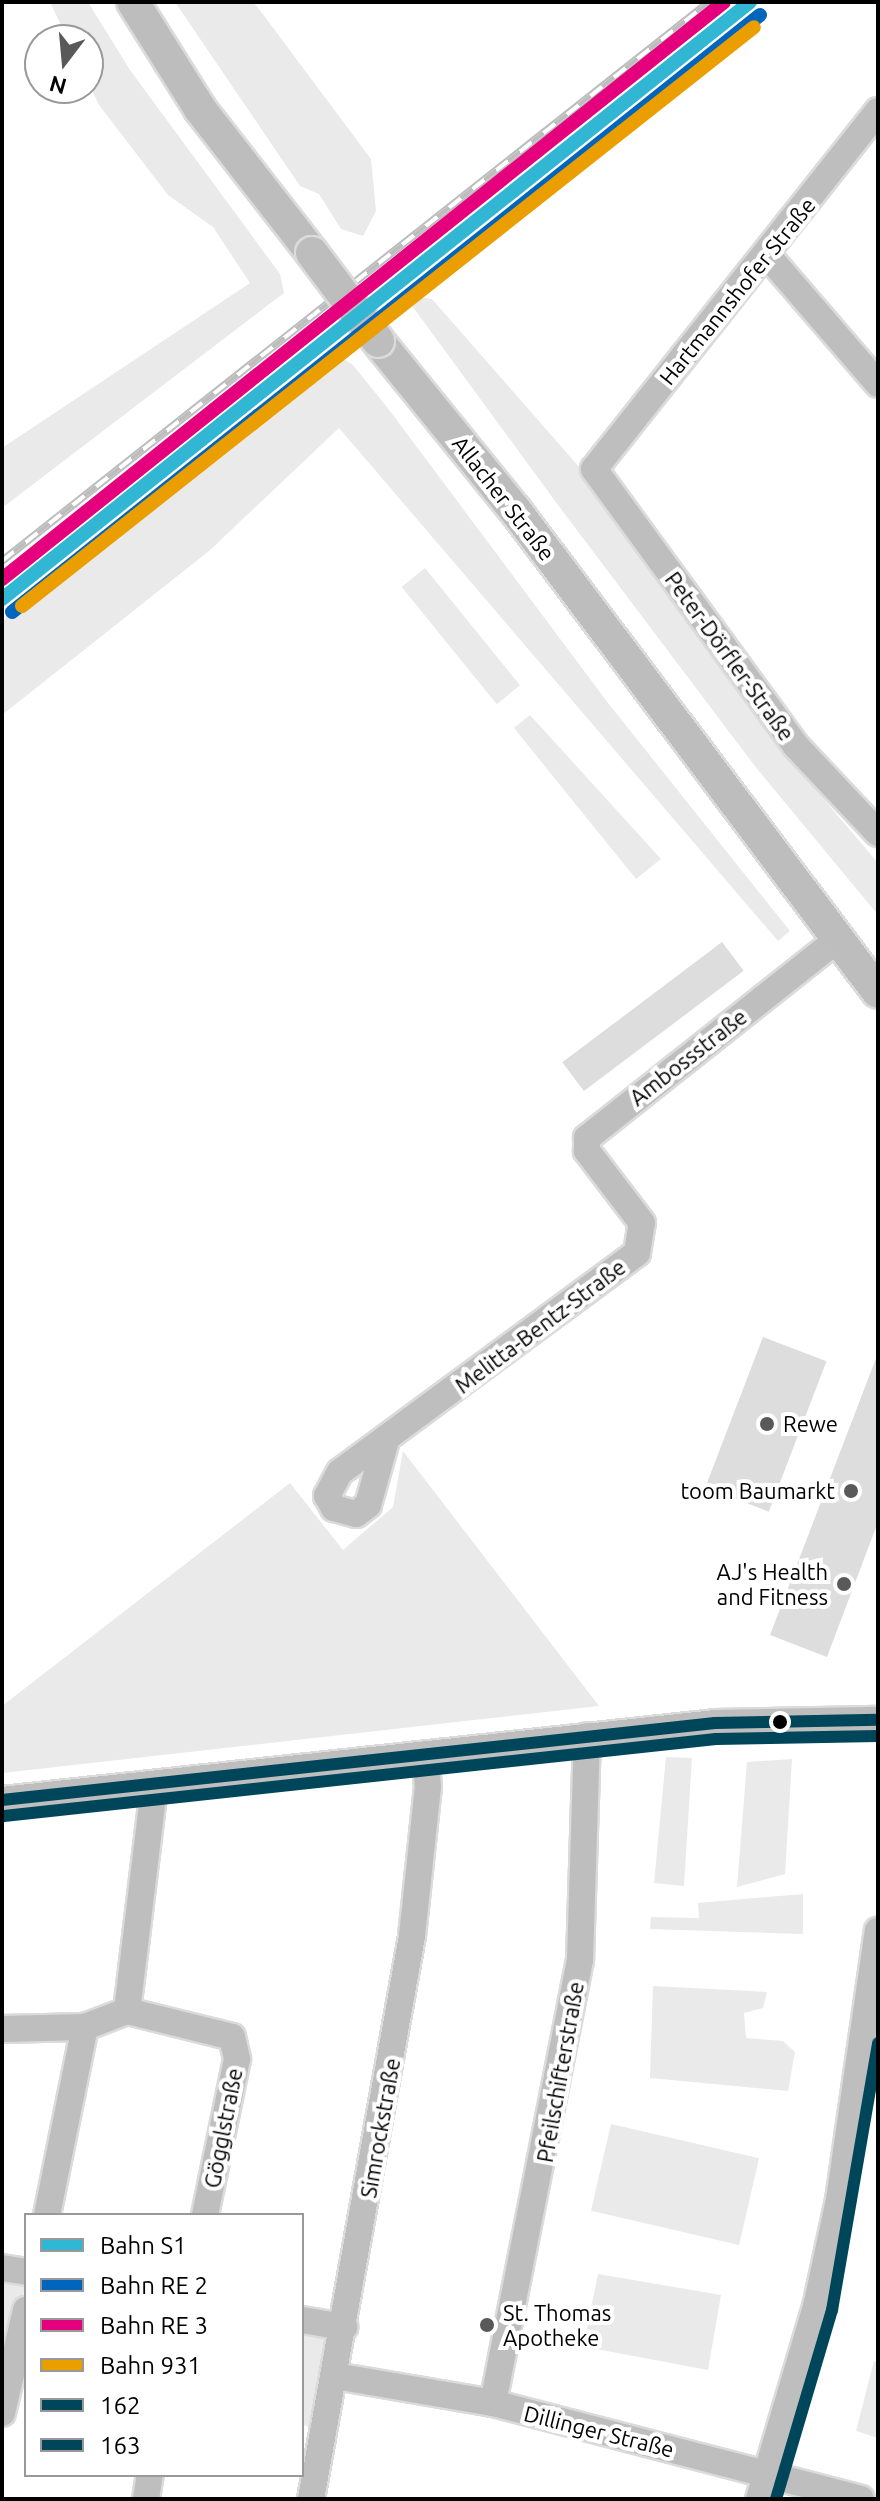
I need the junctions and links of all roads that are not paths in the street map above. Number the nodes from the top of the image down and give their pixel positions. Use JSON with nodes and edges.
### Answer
{"nodes":[{"id":1,"x":133,"y":2,"type":"edge"},
{"id":2,"x":878,"y":111,"type":"edge"},
{"id":3,"x":768,"y":256,"type":"junction"},
{"id":4,"x":878,"y":384,"type":"edge"},
{"id":5,"x":594,"y":469,"type":"joint"},
{"id":6,"x":878,"y":833,"type":"edge"},
{"id":7,"x":838,"y":939,"type":"junction"},
{"id":8,"x":878,"y":992,"type":"edge"},
{"id":9,"x":617,"y":1189,"type":"joint"},
{"id":10,"x":385,"y":1444,"type":"dead end"},
{"id":11,"x":878,"y":1720,"type":"edge"},
{"id":12,"x":587,"y":1736,"type":"junction"},
{"id":13,"x":425,"y":1754,"type":"junction"},
{"id":14,"x":154,"y":1787,"type":"junction"},
{"id":15,"x":2,"y":1800,"type":"edge"},
{"id":16,"x":878,"y":1931,"type":"edge"},
{"id":17,"x":127,"y":2011,"type":"junction"},
{"id":18,"x":85,"y":2027,"type":"junction"},
{"id":19,"x":2,"y":2029,"type":"edge"},
{"id":20,"x":47,"y":2213,"type":"edge"},
{"id":21,"x":205,"y":2213,"type":"edge"},
{"id":22,"x":2,"y":2268,"type":"edge"},
{"id":23,"x":24,"y":2272,"type":"edge"},
{"id":24,"x":24,"y":2320,"type":"edge"},
{"id":25,"x":304,"y":2320,"type":"edge"},
{"id":26,"x":344,"y":2327,"type":"junction"},
{"id":27,"x":335,"y":2376,"type":"junction"},
{"id":28,"x":13,"y":2378,"type":"edge"},
{"id":29,"x":493,"y":2403,"type":"junction"},
{"id":30,"x":2,"y":2413,"type":"edge"},
{"id":31,"x":313,"y":2430,"type":"edge"},
{"id":32,"x":771,"y":2474,"type":"junction"},
{"id":33,"x":150,"y":2477,"type":"edge"},
{"id":34,"x":146,"y":2499,"type":"edge"},
{"id":35,"x":311,"y":2499,"type":"edge"},
{"id":36,"x":759,"y":2499,"type":"edge"},
{"id":37,"x":861,"y":2499,"type":"edge"}],
"edges":[{"from":1,"to":7,"type":"main road","name":"Allacher Straße","bridge":true},
{"from":2,"to":3,"type":"street","name":"Hartmannshofer Straße"},
{"from":3,"to":4,"type":"street"},
{"from":3,"to":5,"type":"street","name":"Hartmannshofer Straße"},
{"from":5,"to":6,"type":"street","name":"Peter-Dörfler-Straße"},
{"from":7,"to":8,"type":"main road","name":"Allacher Straße"},
{"from":7,"to":9,"type":"street","name":"Ambossstraße"},
{"from":9,"to":10,"type":"street","name":"Melitta-Bentz-Straße"},
{"from":11,"to":12,"type":"street"},
{"from":12,"to":13,"type":"street"},
{"from":12,"to":29,"type":"street","name":"Pfeilschifterstraße"},
{"from":13,"to":14,"type":"street"},
{"from":13,"to":26,"type":"street","name":"Simrockstraße"},
{"from":14,"to":15,"type":"street"},
{"from":14,"to":17,"type":"street"},
{"from":16,"to":32,"type":"street"},
{"from":17,"to":18,"type":"street"},
{"from":17,"to":21,"type":"street","name":"Gögglstraße"},
{"from":18,"to":19,"type":"street"},
{"from":18,"to":20,"type":"street"},
{"from":22,"to":23,"type":"street"},
{"from":24,"to":28,"type":"street"},
{"from":25,"to":26,"type":"street"},
{"from":26,"to":27,"type":"street","name":"Simrockstraße"},
{"from":27,"to":29,"type":"street","name":"Dillinger Straße"},
{"from":27,"to":31,"type":"street","name":"Simrockstraße"},
{"from":28,"to":30,"type":"street"},
{"from":29,"to":32,"type":"street","name":"Dillinger Straße"},
{"from":31,"to":35,"type":"street","name":"Simrockstraße"},
{"from":32,"to":36,"type":"street"},
{"from":32,"to":37,"type":"street","name":"Dillinger Straße"},
{"from":33,"to":34,"type":"street"}]}
